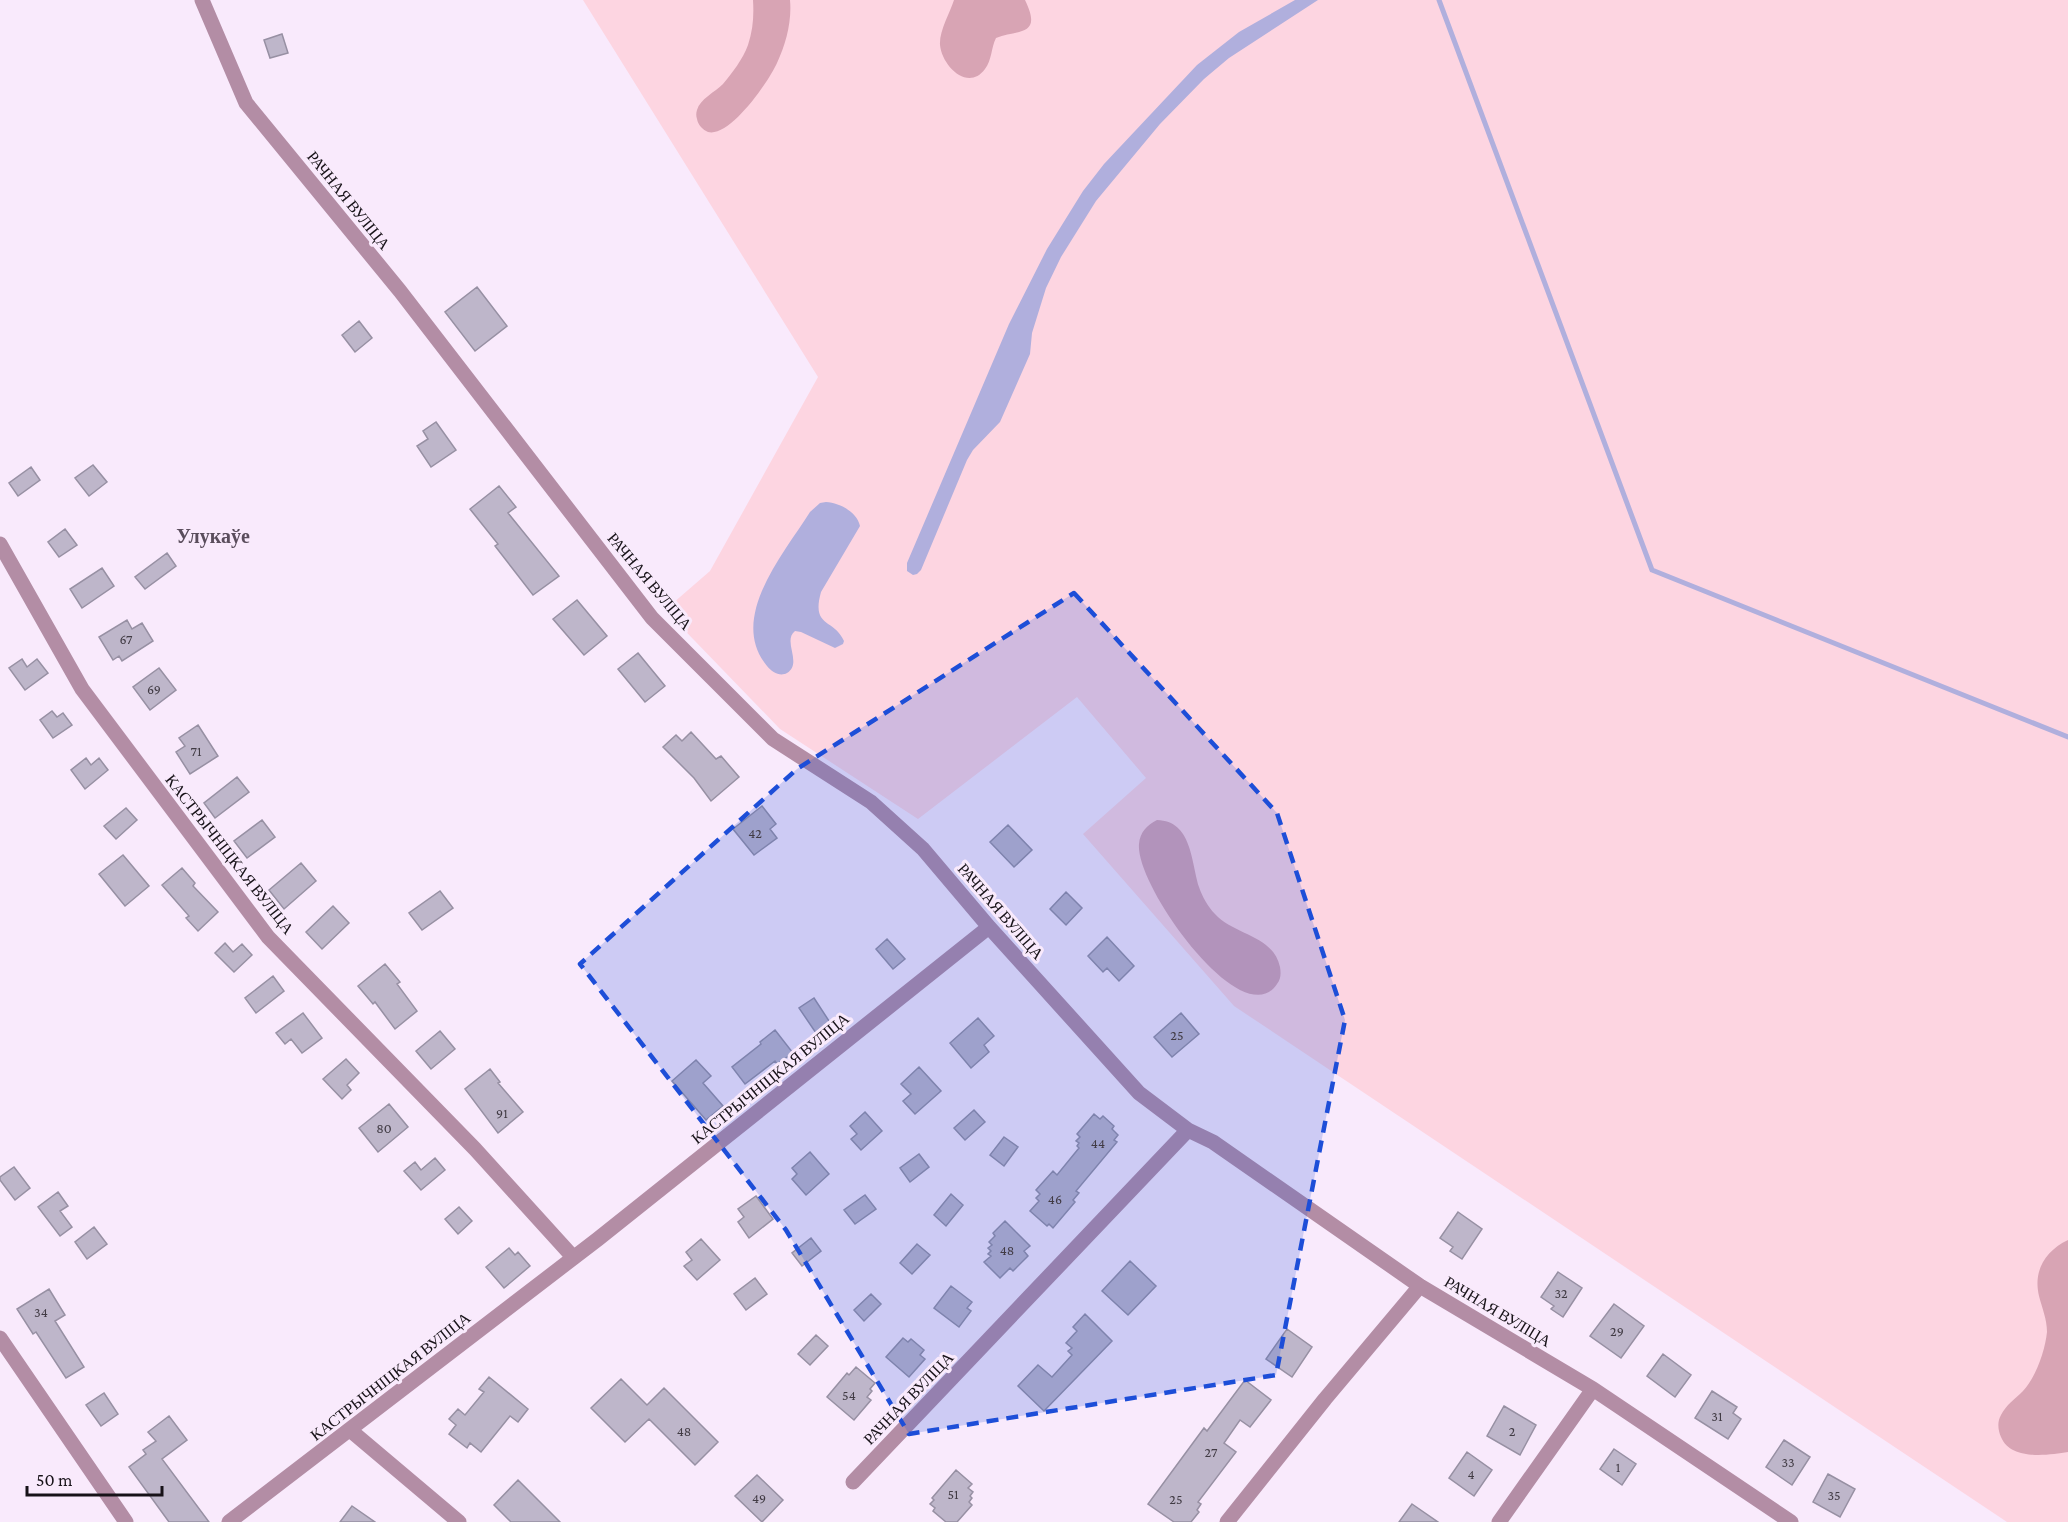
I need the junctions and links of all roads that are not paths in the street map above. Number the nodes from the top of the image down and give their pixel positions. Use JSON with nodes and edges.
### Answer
{"nodes":[{"id":1,"x":202,"y":0,"type":"edge"},
{"id":2,"x":0,"y":544,"type":"edge"},
{"id":3,"x":990,"y":927,"type":"junction"},
{"id":4,"x":1188,"y":1130,"type":"junction"},
{"id":5,"x":573,"y":1257,"type":"junction"},
{"id":6,"x":1420,"y":1286,"type":"junction"},
{"id":7,"x":0,"y":1338,"type":"edge"},
{"id":8,"x":1593,"y":1389,"type":"junction"},
{"id":9,"x":350,"y":1430,"type":"junction"},
{"id":10,"x":853,"y":1482,"type":"dead end"},
{"id":11,"x":126,"y":1522,"type":"edge"},
{"id":12,"x":229,"y":1522,"type":"edge"},
{"id":13,"x":459,"y":1522,"type":"edge"},
{"id":14,"x":1227,"y":1522,"type":"edge"},
{"id":15,"x":1498,"y":1522,"type":"edge"},
{"id":16,"x":1791,"y":1522,"type":"edge"}],
"edges":[{"from":1,"to":3,"type":"street","name":"РАЧНАЯ ВУЛІЦА"},
{"from":2,"to":5,"type":"street","name":"КАСТРЫЧНІЦКАЯ ВУЛІЦА"},
{"from":3,"to":4,"type":"street","name":"РАЧНАЯ ВУЛІЦА"},
{"from":3,"to":5,"type":"street","name":"КАСТРЫЧНІЦКАЯ ВУЛІЦА"},
{"from":4,"to":6,"type":"street","name":"РАЧНАЯ ВУЛІЦА"},
{"from":4,"to":10,"type":"street","name":"РАЧНАЯ ВУЛІЦА"},
{"from":5,"to":9,"type":"street","name":"КАСТРЫЧНІЦКАЯ ВУЛІЦА"},
{"from":6,"to":8,"type":"street","name":"РАЧНАЯ ВУЛІЦА"},
{"from":6,"to":14,"type":"street"},
{"from":7,"to":11,"type":"street"},
{"from":8,"to":15,"type":"street"},
{"from":8,"to":16,"type":"street","name":"РАЧНАЯ ВУЛІЦА"},
{"from":9,"to":12,"type":"street","name":"КАСТРЫЧНІЦКАЯ ВУЛІЦА"},
{"from":9,"to":13,"type":"street"}]}
